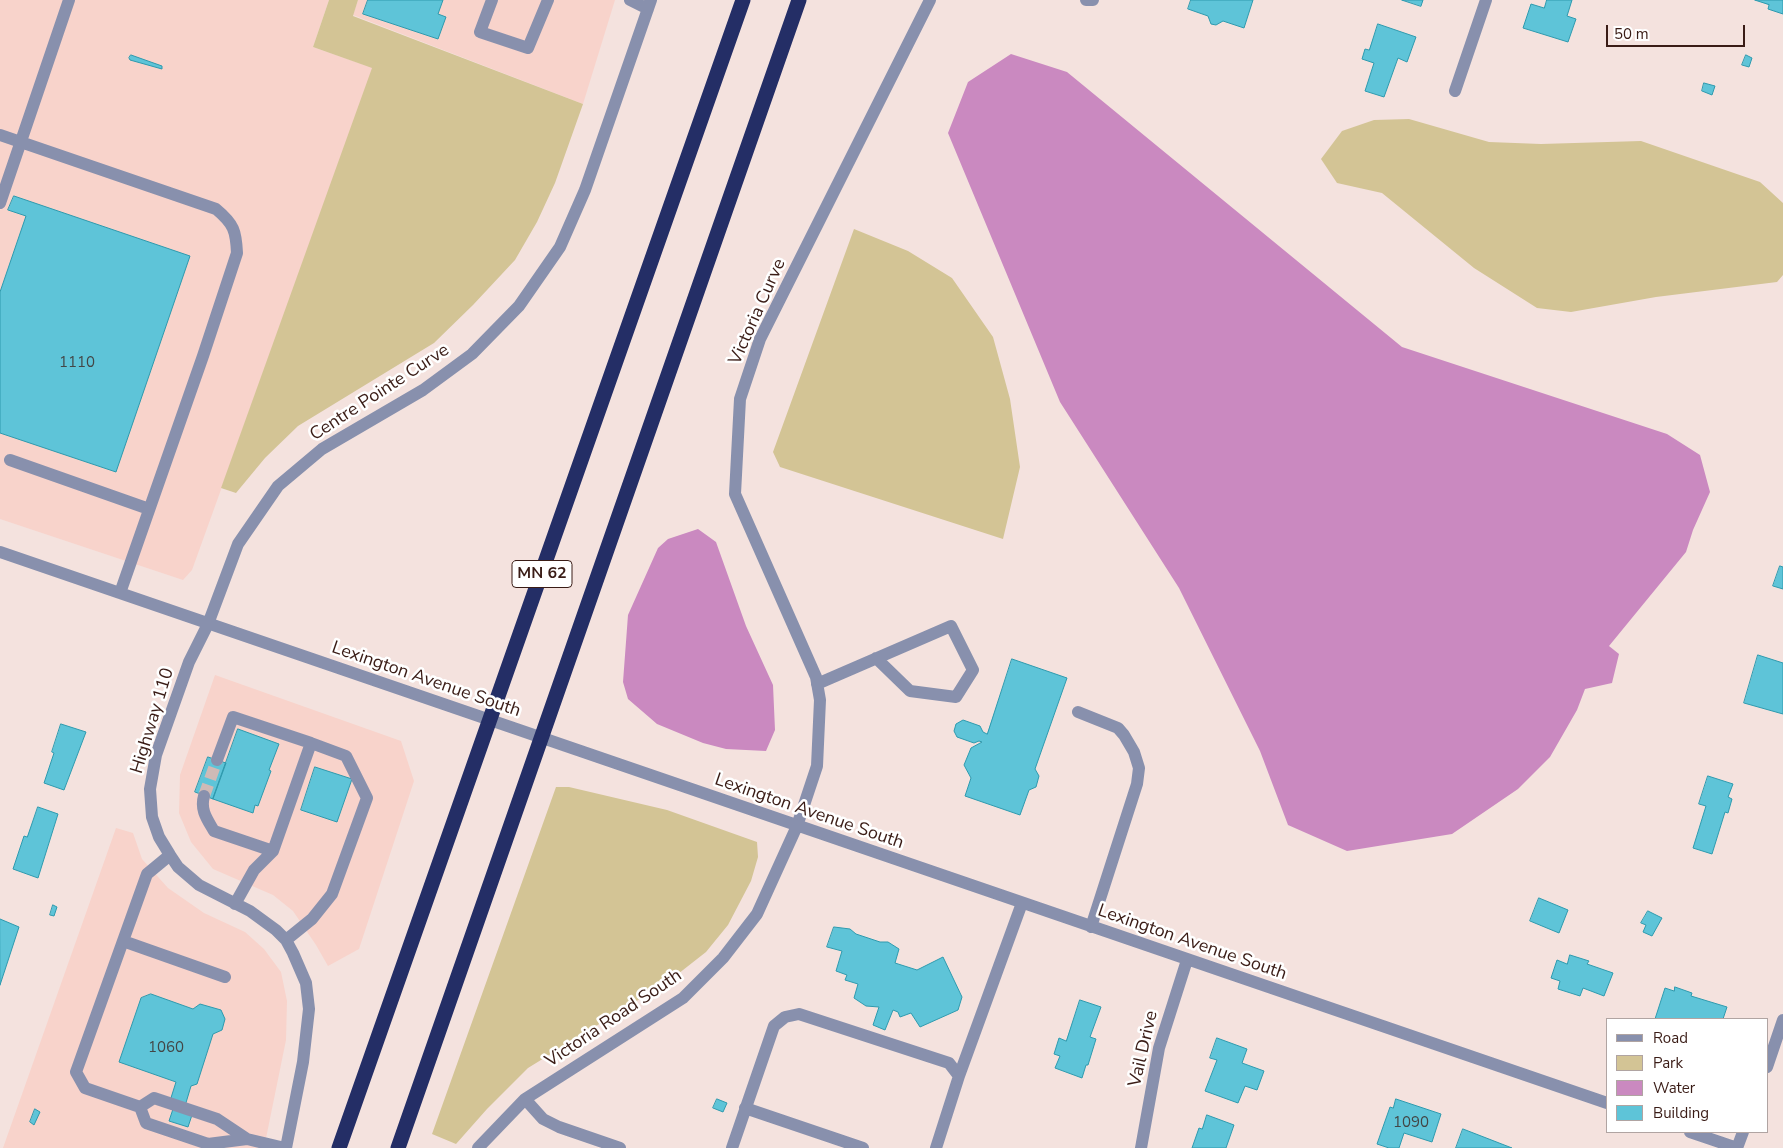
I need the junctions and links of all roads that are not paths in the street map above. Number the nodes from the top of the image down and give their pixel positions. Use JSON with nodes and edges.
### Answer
{"nodes":[{"id":1,"x":69,"y":0,"type":"edge"},
{"id":2,"x":492,"y":0,"type":"edge"},
{"id":3,"x":548,"y":0,"type":"edge"},
{"id":4,"x":630,"y":0,"type":"edge"},
{"id":5,"x":743,"y":0,"type":"edge"},
{"id":6,"x":799,"y":0,"type":"edge"},
{"id":7,"x":930,"y":0,"type":"edge"},
{"id":8,"x":1086,"y":0,"type":"edge"},
{"id":9,"x":1093,"y":0,"type":"edge"},
{"id":10,"x":1486,"y":0,"type":"edge"},
{"id":11,"x":650,"y":4,"type":"edge"},
{"id":12,"x":1455,"y":91,"type":"dead end"},
{"id":13,"x":0,"y":135,"type":"edge"},
{"id":14,"x":21,"y":142,"type":"junction"},
{"id":15,"x":0,"y":203,"type":"edge"},
{"id":16,"x":10,"y":460,"type":"dead end"},
{"id":17,"x":149,"y":510,"type":"junction"},
{"id":18,"x":0,"y":552,"type":"edge"},
{"id":19,"x":120,"y":593,"type":"junction"},
{"id":20,"x":208,"y":624,"type":"junction"},
{"id":21,"x":876,"y":658,"type":"junction"},
{"id":22,"x":817,"y":684,"type":"junction"},
{"id":23,"x":1078,"y":712,"type":"dead end"},
{"id":24,"x":491,"y":721,"type":"junction"},
{"id":25,"x":541,"y":738,"type":"junction"},
{"id":26,"x":311,"y":743,"type":"junction"},
{"id":27,"x":217,"y":760,"type":"tunnel mouth"},
{"id":28,"x":204,"y":796,"type":"tunnel mouth"},
{"id":29,"x":797,"y":826,"type":"junction"},
{"id":30,"x":273,"y":852,"type":"junction"},
{"id":31,"x":170,"y":855,"type":"junction"},
{"id":32,"x":1022,"y":903,"type":"junction"},
{"id":33,"x":235,"y":904,"type":"junction"},
{"id":34,"x":1091,"y":927,"type":"junction"},
{"id":35,"x":286,"y":940,"type":"junction"},
{"id":36,"x":123,"y":941,"type":"junction"},
{"id":37,"x":1187,"y":960,"type":"junction"},
{"id":38,"x":225,"y":976,"type":"dead end"},
{"id":39,"x":1783,"y":1020,"type":"edge"},
{"id":40,"x":1768,"y":1064,"type":"edge"},
{"id":41,"x":959,"y":1076,"type":"junction"},
{"id":42,"x":525,"y":1099,"type":"junction"},
{"id":43,"x":1606,"y":1103,"type":"edge"},
{"id":44,"x":140,"y":1107,"type":"junction"},
{"id":45,"x":746,"y":1108,"type":"junction"},
{"id":46,"x":1693,"y":1133,"type":"edge"},
{"id":47,"x":1743,"y":1133,"type":"edge"},
{"id":48,"x":247,"y":1139,"type":"junction"},
{"id":49,"x":285,"y":1148,"type":"edge"},
{"id":50,"x":339,"y":1148,"type":"edge"},
{"id":51,"x":398,"y":1148,"type":"edge"},
{"id":52,"x":478,"y":1148,"type":"edge"},
{"id":53,"x":620,"y":1148,"type":"edge"},
{"id":54,"x":732,"y":1148,"type":"edge"},
{"id":55,"x":863,"y":1148,"type":"edge"},
{"id":56,"x":936,"y":1148,"type":"edge"},
{"id":57,"x":1141,"y":1148,"type":"edge"},
{"id":58,"x":1737,"y":1148,"type":"edge"}],
"edges":[{"from":1,"to":14,"type":"street"},
{"from":2,"to":3,"type":"street"},
{"from":4,"to":11,"type":"street"},
{"from":5,"to":24,"type":"highway","number":"MN 62"},
{"from":6,"to":25,"type":"highway","number":"MN 62"},
{"from":7,"to":22,"type":"street","name":"Victoria Curve"},
{"from":8,"to":9,"type":"street"},
{"from":10,"to":12,"type":"street"},
{"from":11,"to":20,"type":"street","name":"Centre Pointe Curve"},
{"from":13,"to":14,"type":"street"},
{"from":14,"to":15,"type":"street"},
{"from":14,"to":17,"type":"street"},
{"from":16,"to":17,"type":"street"},
{"from":17,"to":19,"type":"street"},
{"from":18,"to":19,"type":"street","name":"Lexington Avenue South"},
{"from":19,"to":20,"type":"street","name":"Lexington Avenue South"},
{"from":20,"to":24,"type":"street","name":"Lexington Avenue South"},
{"from":20,"to":31,"type":"street","name":"Highway 110"},
{"from":21,"to":21,"type":"street"},
{"from":21,"to":22,"type":"street"},
{"from":22,"to":29,"type":"street","name":"Victoria Curve"},
{"from":23,"to":34,"type":"street"},
{"from":24,"to":25,"type":"street","name":"Lexington Avenue South"},
{"from":24,"to":50,"type":"highway","number":"MN 62"},
{"from":25,"to":29,"type":"street","name":"Lexington Avenue South"},
{"from":25,"to":51,"type":"highway","number":"MN 62"},
{"from":26,"to":27,"type":"street"},
{"from":26,"to":30,"type":"street"},
{"from":26,"to":35,"type":"street"},
{"from":28,"to":30,"type":"street"},
{"from":29,"to":32,"type":"street","name":"Lexington Avenue South"},
{"from":29,"to":42,"type":"street","name":"Victoria Road South"},
{"from":30,"to":33,"type":"street"},
{"from":31,"to":33,"type":"street","name":"Highway 110"},
{"from":31,"to":36,"type":"street"},
{"from":32,"to":34,"type":"street","name":"Lexington Avenue South"},
{"from":32,"to":41,"type":"street"},
{"from":33,"to":35,"type":"street","name":"Highway 110"},
{"from":34,"to":37,"type":"street","name":"Lexington Avenue South"},
{"from":35,"to":49,"type":"street","name":"Highway 110"},
{"from":36,"to":38,"type":"street"},
{"from":36,"to":44,"type":"street"},
{"from":37,"to":43,"type":"street","name":"Lexington Avenue South"},
{"from":37,"to":57,"type":"street","name":"Vail Drive"},
{"from":39,"to":40,"type":"street"},
{"from":41,"to":45,"type":"street"},
{"from":41,"to":56,"type":"street"},
{"from":42,"to":52,"type":"street","name":"Victoria Road South"},
{"from":42,"to":53,"type":"street"},
{"from":44,"to":48,"type":"street"},
{"from":44,"to":48,"type":"street"},
{"from":45,"to":54,"type":"street"},
{"from":45,"to":55,"type":"street"},
{"from":46,"to":58,"type":"street"},
{"from":47,"to":58,"type":"street"},
{"from":48,"to":49,"type":"street"}]}
